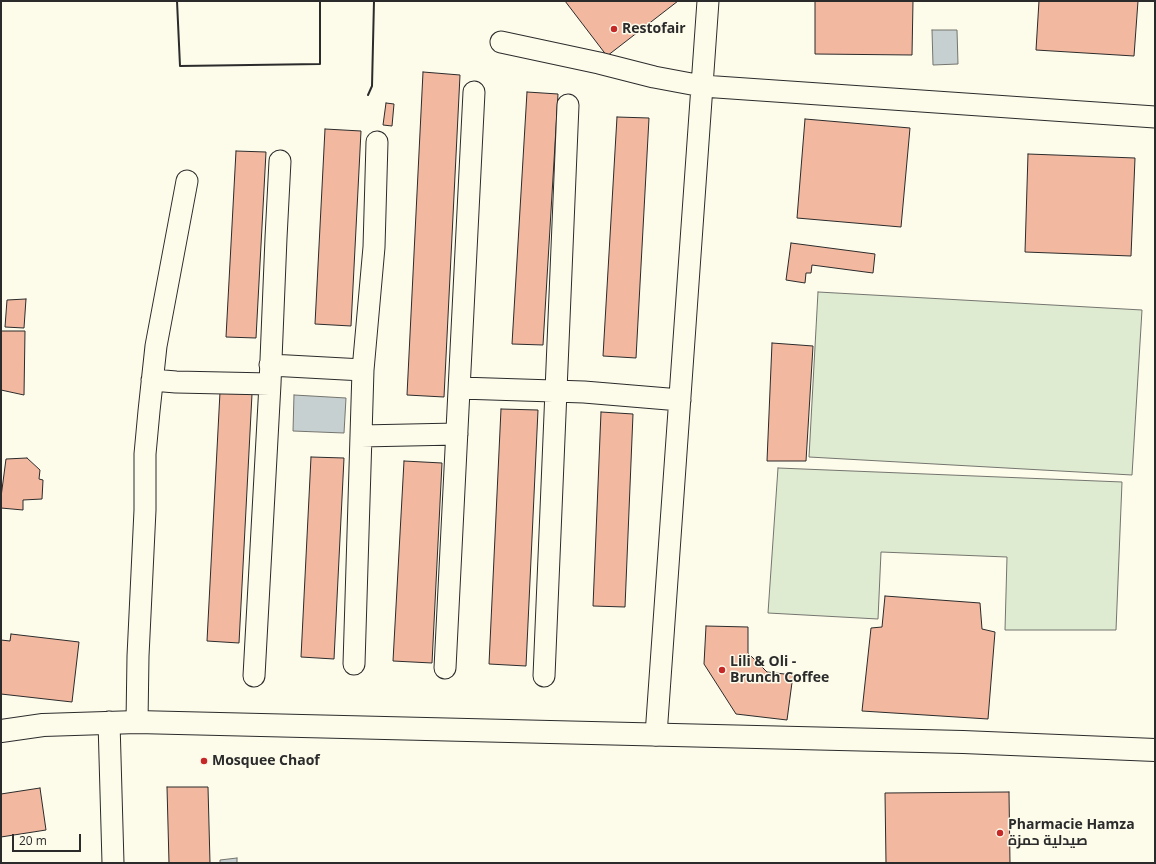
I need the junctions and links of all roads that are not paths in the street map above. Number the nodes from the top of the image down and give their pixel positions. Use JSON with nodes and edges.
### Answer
{"nodes":[{"id":1,"x":708,"y":1,"type":"edge"},
{"id":2,"x":501,"y":42,"type":"dead end"},
{"id":3,"x":702,"y":86,"type":"junction"},
{"id":4,"x":474,"y":92,"type":"dead end"},
{"id":5,"x":568,"y":105,"type":"dead end"},
{"id":6,"x":1155,"y":117,"type":"edge"},
{"id":7,"x":377,"y":142,"type":"dead end"},
{"id":8,"x":280,"y":161,"type":"dead end"},
{"id":9,"x":187,"y":181,"type":"dead end"},
{"id":10,"x":363,"y":370,"type":"junction"},
{"id":11,"x":270,"y":374,"type":"junction"},
{"id":12,"x":152,"y":380,"type":"junction"},
{"id":13,"x":460,"y":388,"type":"junction"},
{"id":14,"x":556,"y":391,"type":"junction"},
{"id":15,"x":680,"y":400,"type":"junction"},
{"id":16,"x":457,"y":434,"type":"junction"},
{"id":17,"x":361,"y":436,"type":"junction"},
{"id":18,"x":354,"y":664,"type":"dead end"},
{"id":19,"x":445,"y":668,"type":"dead end"},
{"id":20,"x":254,"y":676,"type":"dead end"},
{"id":21,"x":544,"y":676,"type":"dead end"},
{"id":22,"x":109,"y":722,"type":"junction"},
{"id":23,"x":137,"y":722,"type":"junction"},
{"id":24,"x":1,"y":731,"type":"edge"},
{"id":25,"x":656,"y":735,"type":"junction"},
{"id":26,"x":1155,"y":750,"type":"edge"},
{"id":27,"x":113,"y":863,"type":"edge"}],
"edges":[{"from":1,"to":3,"type":"street"},
{"from":2,"to":3,"type":"street"},
{"from":3,"to":6,"type":"street"},
{"from":3,"to":15,"type":"street"},
{"from":4,"to":13,"type":"street"},
{"from":5,"to":14,"type":"street"},
{"from":7,"to":10,"type":"street"},
{"from":8,"to":11,"type":"street"},
{"from":9,"to":12,"type":"street"},
{"from":10,"to":11,"type":"street"},
{"from":10,"to":17,"type":"street"},
{"from":11,"to":12,"type":"street"},
{"from":11,"to":20,"type":"street"},
{"from":12,"to":23,"type":"street"},
{"from":13,"to":14,"type":"street"},
{"from":13,"to":16,"type":"street"},
{"from":14,"to":15,"type":"street"},
{"from":14,"to":21,"type":"street"},
{"from":15,"to":25,"type":"street"},
{"from":16,"to":17,"type":"street"},
{"from":16,"to":19,"type":"street"},
{"from":17,"to":18,"type":"street"},
{"from":22,"to":23,"type":"street"},
{"from":22,"to":24,"type":"street"},
{"from":22,"to":27,"type":"street"},
{"from":23,"to":25,"type":"street"},
{"from":25,"to":26,"type":"street"}]}
